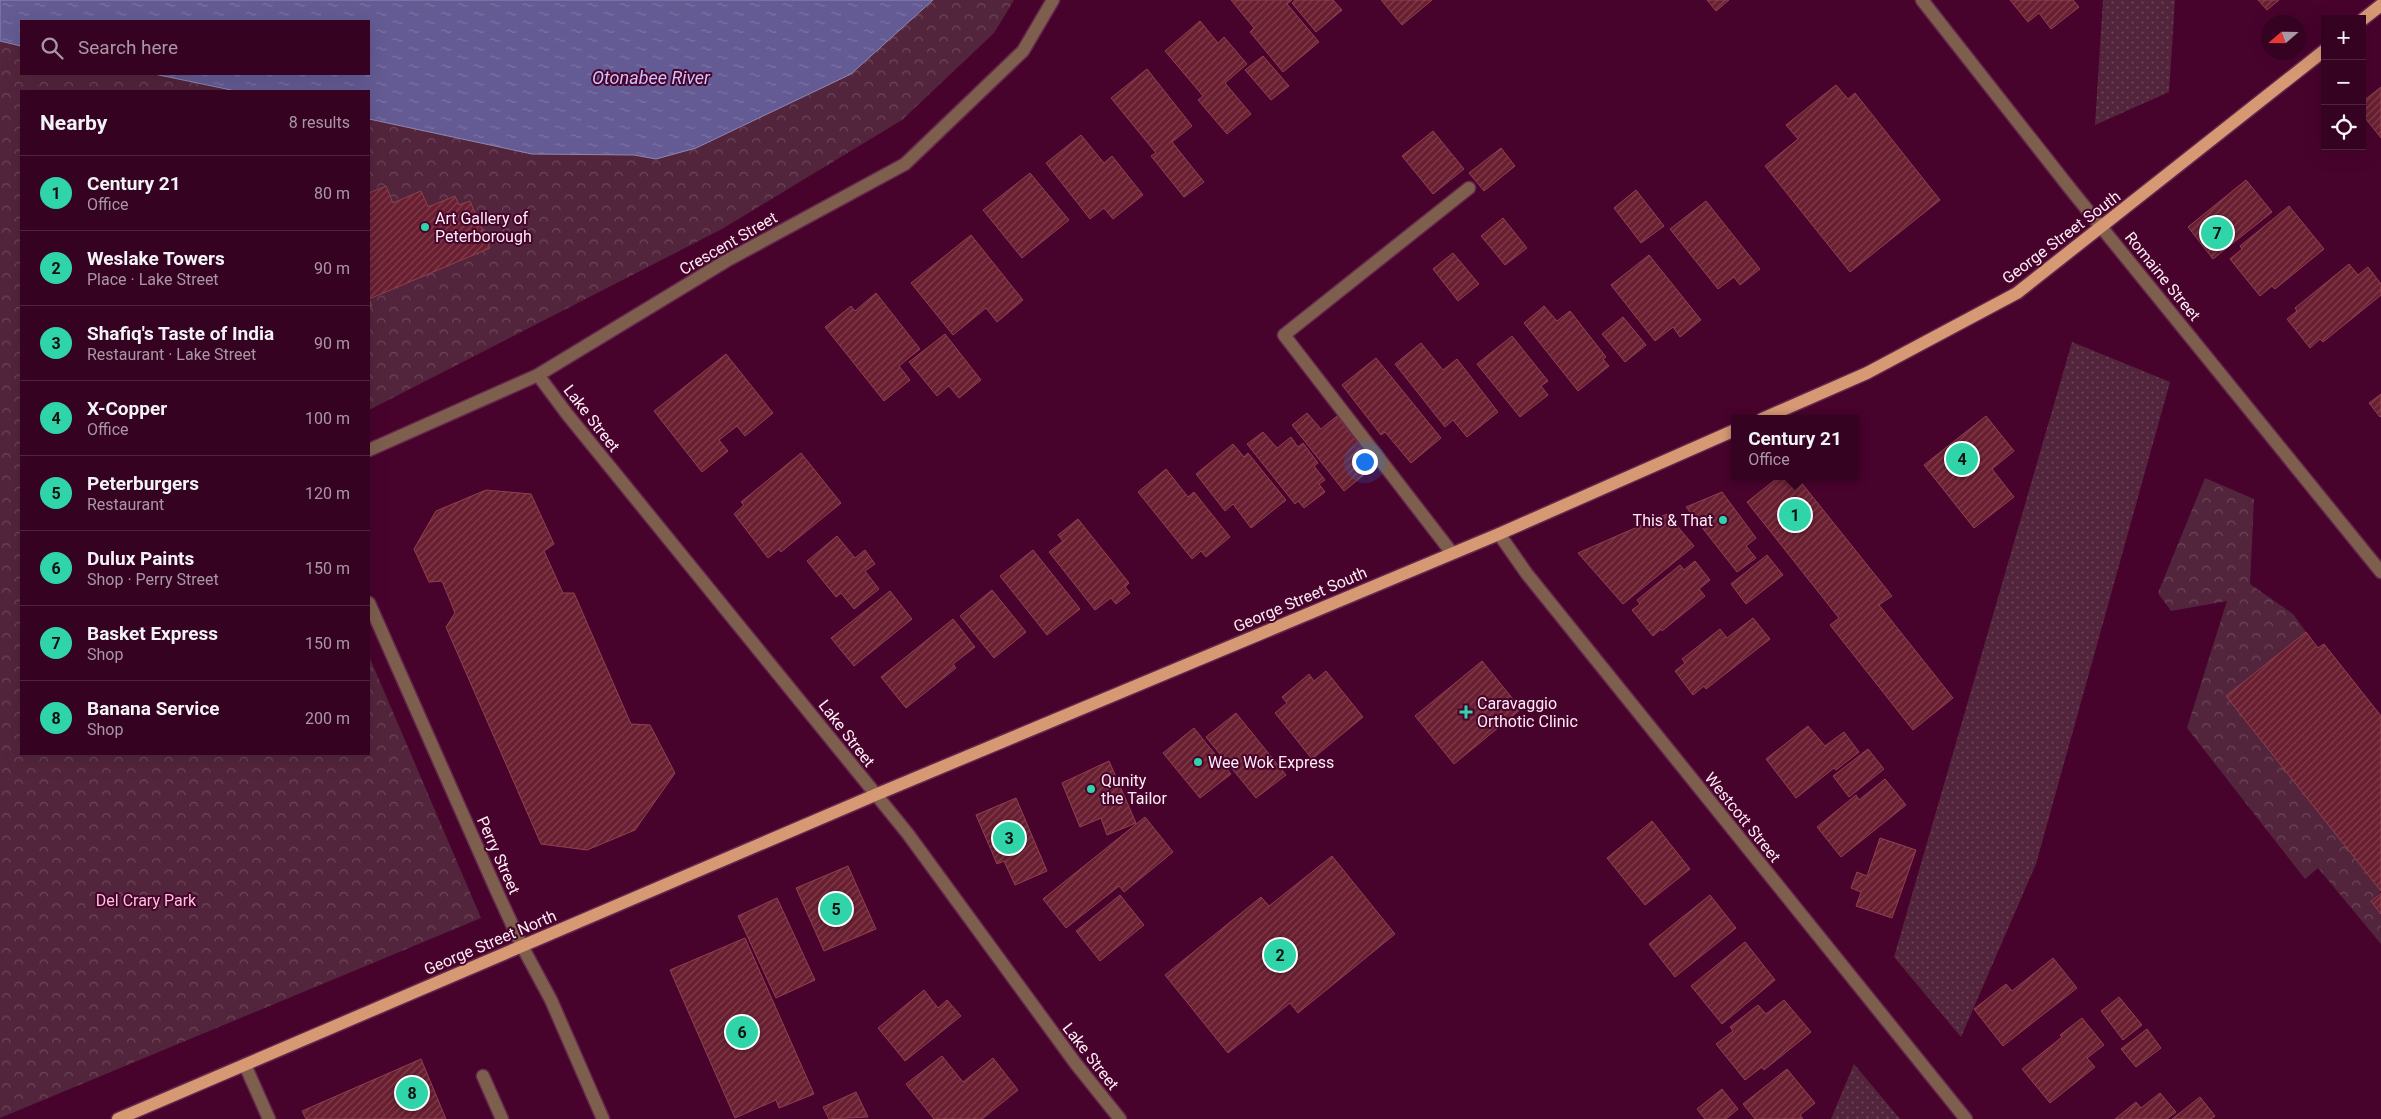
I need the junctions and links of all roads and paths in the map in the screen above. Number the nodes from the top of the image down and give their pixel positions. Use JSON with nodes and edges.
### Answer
{"nodes":[{"id":1,"x":1053,"y":0,"type":"edge"},
{"id":2,"x":1922,"y":0,"type":"edge"},
{"id":3,"x":2381,"y":5,"type":"edge"},
{"id":4,"x":2366,"y":17,"type":"edge"},
{"id":5,"x":2321,"y":53,"type":"edge"},
{"id":6,"x":1469,"y":188,"type":"dead end"},
{"id":7,"x":2102,"y":227,"type":"junction"},
{"id":8,"x":538,"y":375,"type":"junction"},
{"id":9,"x":1771,"y":415,"type":"edge"},
{"id":10,"x":1731,"y":432,"type":"edge"},
{"id":11,"x":370,"y":450,"type":"edge"},
{"id":12,"x":1499,"y":534,"type":"junction"},
{"id":13,"x":1452,"y":553,"type":"junction"},
{"id":14,"x":2381,"y":572,"type":"edge"},
{"id":15,"x":370,"y":605,"type":"edge"},
{"id":16,"x":875,"y":795,"type":"junction"},
{"id":17,"x":522,"y":946,"type":"junction"},
{"id":18,"x":245,"y":1065,"type":"junction"},
{"id":19,"x":484,"y":1076,"type":"dead end"},
{"id":20,"x":138,"y":1115,"type":"edge"},
{"id":21,"x":118,"y":1119,"type":"edge"},
{"id":22,"x":269,"y":1119,"type":"edge"},
{"id":23,"x":502,"y":1119,"type":"edge"},
{"id":24,"x":603,"y":1119,"type":"edge"},
{"id":25,"x":1120,"y":1119,"type":"edge"},
{"id":26,"x":1966,"y":1119,"type":"edge"}],
"edges":[{"from":1,"to":8,"type":"street","name":"Crescent Street"},
{"from":2,"to":7,"type":"street","name":"Romaine Street"},
{"from":3,"to":4,"type":"main road"},
{"from":5,"to":7,"type":"main road","name":"George Street South"},
{"from":6,"to":13,"type":"street"},
{"from":7,"to":9,"type":"main road","name":"George Street South"},
{"from":7,"to":14,"type":"street","name":"Romaine Street"},
{"from":8,"to":11,"type":"street","name":"Crescent Street"},
{"from":8,"to":16,"type":"street","name":"Lake Street"},
{"from":10,"to":12,"type":"main road","name":"George Street South"},
{"from":12,"to":13,"type":"main road","name":"George Street South"},
{"from":12,"to":26,"type":"street","name":"Westcott Street"},
{"from":13,"to":16,"type":"main road","name":"George Street South"},
{"from":15,"to":17,"type":"street","name":"Perry Street"},
{"from":16,"to":17,"type":"main road","name":"George Street North"},
{"from":16,"to":25,"type":"street","name":"Lake Street"},
{"from":17,"to":18,"type":"main road","name":"George Street North"},
{"from":17,"to":24,"type":"street","name":"Perry Street"},
{"from":18,"to":20,"type":"main road","name":"George Street North"},
{"from":18,"to":22,"type":"street"},
{"from":19,"to":23,"type":"street"},
{"from":20,"to":21,"type":"main road","name":"George Street North"}]}
